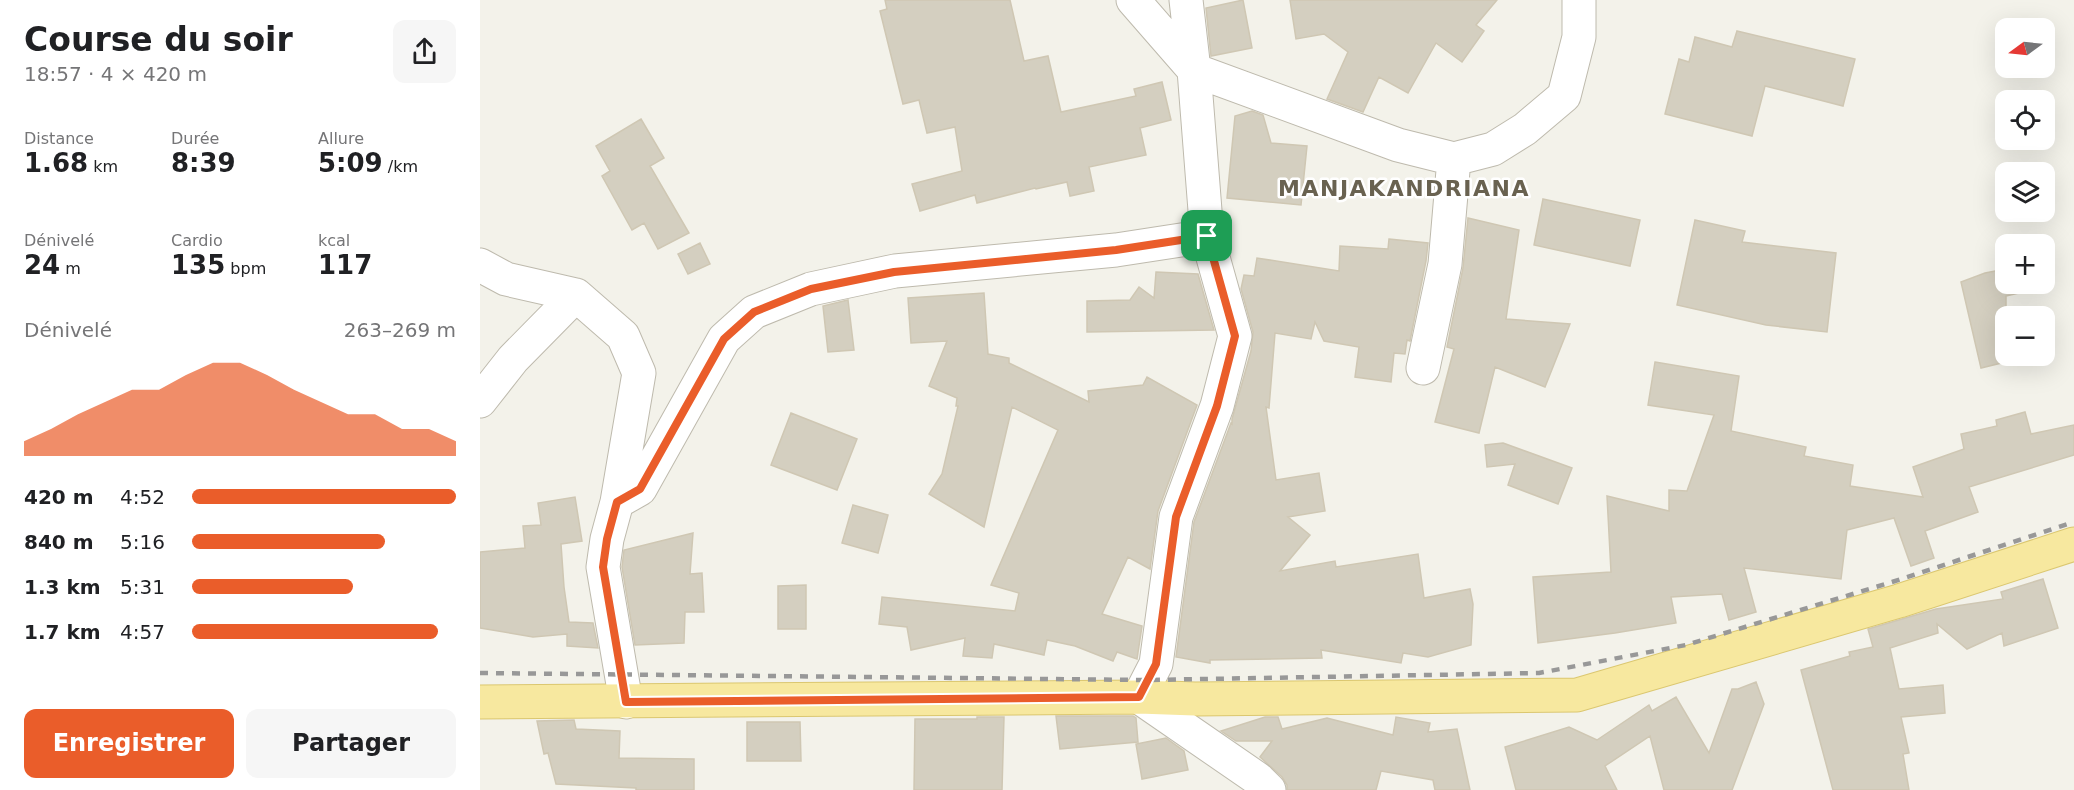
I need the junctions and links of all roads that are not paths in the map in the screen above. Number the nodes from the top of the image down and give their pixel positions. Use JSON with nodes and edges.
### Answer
{"nodes":[{"id":1,"x":1134,"y":0,"type":"edge"},
{"id":2,"x":1186,"y":0,"type":"edge"},
{"id":3,"x":1580,"y":0,"type":"edge"},
{"id":4,"x":1194,"y":70,"type":"junction"},
{"id":5,"x":1454,"y":159,"type":"junction"},
{"id":6,"x":1207,"y":236,"type":"junction"},
{"id":7,"x":480,"y":266,"type":"edge"},
{"id":8,"x":576,"y":295,"type":"junction"},
{"id":9,"x":1423,"y":368,"type":"dead end"},
{"id":10,"x":480,"y":401,"type":"edge"},
{"id":11,"x":617,"y":502,"type":"junction"},
{"id":12,"x":2074,"y":544,"type":"edge"},
{"id":13,"x":1139,"y":697,"type":"junction"},
{"id":14,"x":480,"y":702,"type":"edge"},
{"id":15,"x":626,"y":702,"type":"junction"},
{"id":16,"x":1269,"y":790,"type":"edge"}],
"edges":[{"from":1,"to":4,"type":"street"},
{"from":2,"to":4,"type":"street"},
{"from":3,"to":5,"type":"street"},
{"from":4,"to":5,"type":"street"},
{"from":4,"to":6,"type":"street"},
{"from":5,"to":9,"type":"street"},
{"from":6,"to":11,"type":"street"},
{"from":6,"to":13,"type":"street"},
{"from":7,"to":8,"type":"street"},
{"from":8,"to":10,"type":"street"},
{"from":8,"to":11,"type":"street"},
{"from":11,"to":15,"type":"street"},
{"from":12,"to":13,"type":"main road"},
{"from":13,"to":15,"type":"main road"},
{"from":13,"to":16,"type":"street"},
{"from":14,"to":15,"type":"main road"}]}
